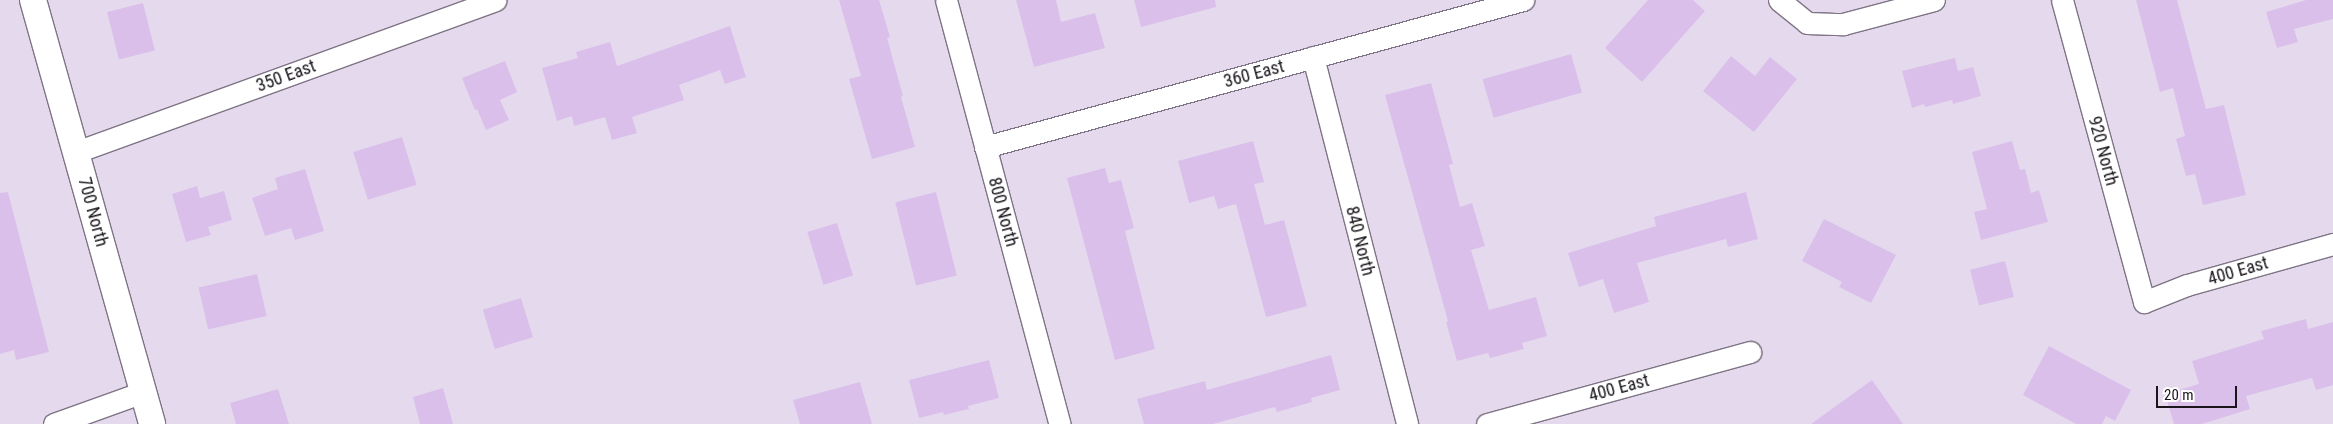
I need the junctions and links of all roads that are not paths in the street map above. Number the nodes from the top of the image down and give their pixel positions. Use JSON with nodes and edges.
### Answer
{"nodes":[{"id":1,"x":34,"y":0,"type":"edge"},
{"id":2,"x":495,"y":0,"type":"edge"},
{"id":3,"x":946,"y":0,"type":"edge"},
{"id":4,"x":1523,"y":0,"type":"edge"},
{"id":5,"x":1779,"y":0,"type":"edge"},
{"id":6,"x":1934,"y":0,"type":"edge"},
{"id":7,"x":2062,"y":0,"type":"edge"},
{"id":8,"x":1313,"y":57,"type":"junction"},
{"id":9,"x":986,"y":147,"type":"junction"},
{"id":10,"x":76,"y":152,"type":"junction"},
{"id":11,"x":2333,"y":244,"type":"edge"},
{"id":12,"x":2144,"y":302,"type":"joint"},
{"id":13,"x":1750,"y":352,"type":"dead end"},
{"id":14,"x":143,"y":392,"type":"junction"},
{"id":15,"x":54,"y":424,"type":"edge"},
{"id":16,"x":152,"y":424,"type":"edge"},
{"id":17,"x":1060,"y":424,"type":"edge"},
{"id":18,"x":1407,"y":424,"type":"edge"},
{"id":19,"x":1487,"y":424,"type":"edge"}],
"edges":[{"from":1,"to":10,"type":"street","name":"700 North"},
{"from":2,"to":10,"type":"street","name":"350 East"},
{"from":3,"to":9,"type":"street","name":"800 North"},
{"from":4,"to":8,"type":"street","name":"360 East"},
{"from":5,"to":6,"type":"street"},
{"from":7,"to":12,"type":"street","name":"920 North"},
{"from":8,"to":9,"type":"street","name":"360 East"},
{"from":8,"to":18,"type":"street","name":"840 North"},
{"from":9,"to":17,"type":"street","name":"800 North"},
{"from":10,"to":14,"type":"street","name":"700 North"},
{"from":11,"to":12,"type":"street","name":"400 East"},
{"from":13,"to":19,"type":"street","name":"400 East"},
{"from":14,"to":15,"type":"street"},
{"from":14,"to":16,"type":"street","name":"700 North"}]}
